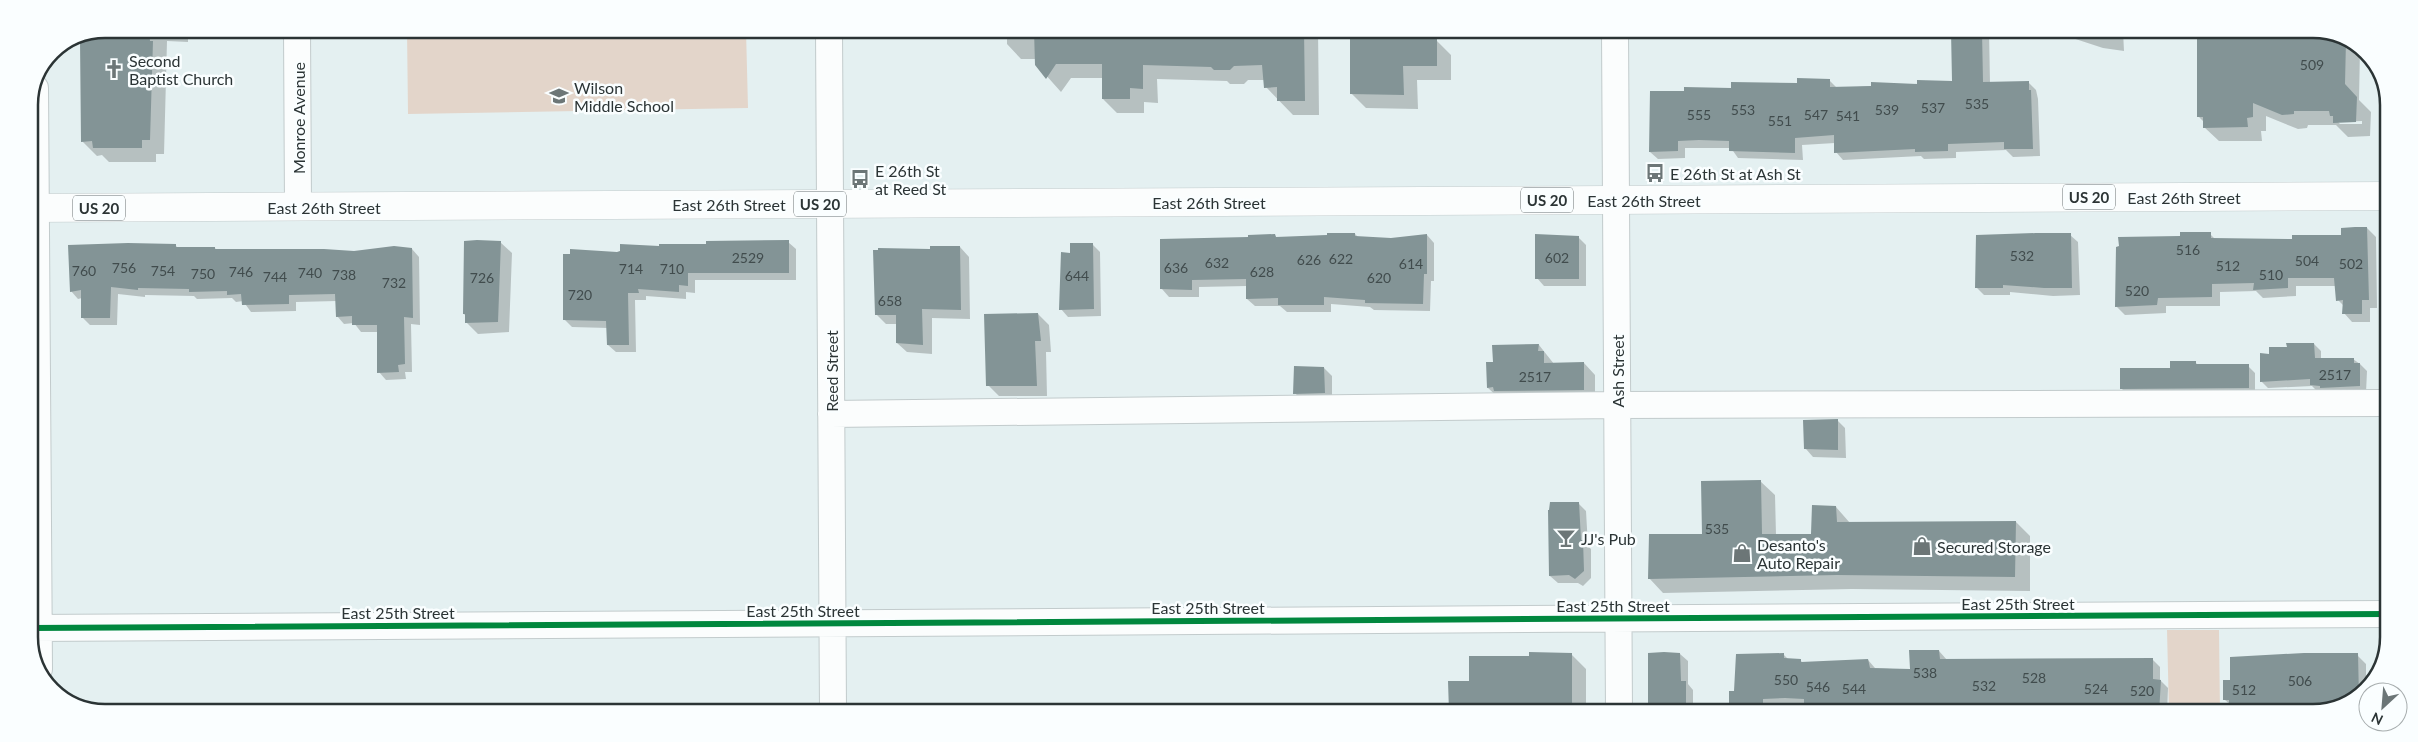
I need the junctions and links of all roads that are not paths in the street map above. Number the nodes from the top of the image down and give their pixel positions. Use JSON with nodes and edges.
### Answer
{"nodes":[{"id":1,"x":297,"y":38,"type":"edge"},
{"id":2,"x":829,"y":38,"type":"edge"},
{"id":3,"x":1615,"y":38,"type":"edge"},
{"id":4,"x":2380,"y":196,"type":"edge"},
{"id":5,"x":1616,"y":200,"type":"junction"},
{"id":6,"x":830,"y":204,"type":"junction"},
{"id":7,"x":298,"y":206,"type":"junction"},
{"id":8,"x":38,"y":208,"type":"edge"},
{"id":9,"x":2380,"y":403,"type":"edge"},
{"id":10,"x":1617,"y":405,"type":"junction"},
{"id":11,"x":831,"y":414,"type":"junction"},
{"id":12,"x":2380,"y":614,"type":"edge"},
{"id":13,"x":1619,"y":619,"type":"junction"},
{"id":14,"x":832,"y":623,"type":"junction"},
{"id":15,"x":38,"y":628,"type":"edge"},
{"id":16,"x":833,"y":704,"type":"edge"},
{"id":17,"x":1619,"y":704,"type":"edge"}],
"edges":[{"from":1,"to":7,"type":"street","name":"Monroe Avenue"},
{"from":2,"to":6,"type":"street","name":"Reed Street"},
{"from":3,"to":5,"type":"street","name":"Ash Street"},
{"from":4,"to":5,"type":"main road","name":"East 26th Street","number":"US 20"},
{"from":5,"to":6,"type":"main road","name":"East 26th Street","number":"US 20"},
{"from":5,"to":10,"type":"street","name":"Ash Street"},
{"from":6,"to":7,"type":"main road","name":"East 26th Street","number":"US 20"},
{"from":6,"to":11,"type":"street","name":"Reed Street"},
{"from":7,"to":8,"type":"main road","name":"East 26th Street","number":"US 20"},
{"from":9,"to":10,"type":"street"},
{"from":10,"to":11,"type":"street"},
{"from":10,"to":13,"type":"street","name":"Ash Street"},
{"from":11,"to":14,"type":"street","name":"Reed Street"},
{"from":12,"to":13,"type":"street","name":"East 25th Street"},
{"from":13,"to":14,"type":"street","name":"East 25th Street"},
{"from":13,"to":17,"type":"street","name":"Ash Street"},
{"from":14,"to":15,"type":"street","name":"East 25th Street"},
{"from":14,"to":16,"type":"street","name":"Reed Street"}]}
